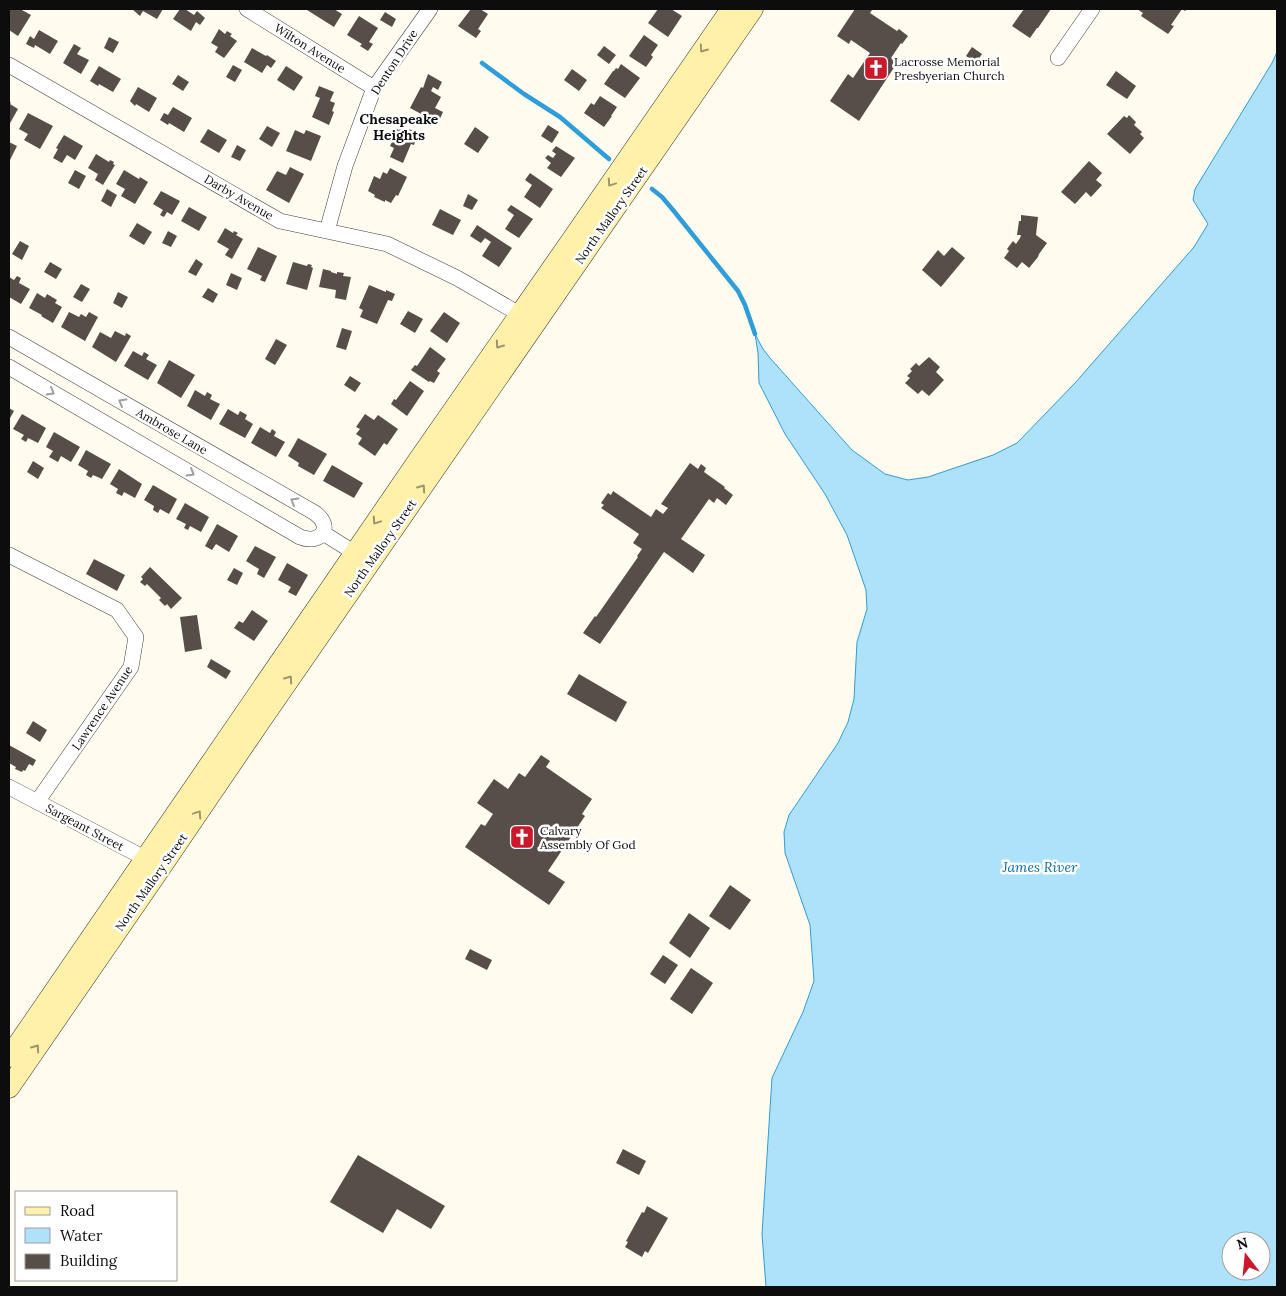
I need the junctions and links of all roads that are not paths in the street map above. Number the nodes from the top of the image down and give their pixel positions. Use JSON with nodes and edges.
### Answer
{"nodes":[{"id":1,"x":247,"y":9,"type":"edge"},
{"id":2,"x":430,"y":9,"type":"edge"},
{"id":3,"x":731,"y":9,"type":"edge"},
{"id":4,"x":753,"y":9,"type":"edge"},
{"id":5,"x":1092,"y":9,"type":"edge"},
{"id":6,"x":1058,"y":58,"type":"dead end"},
{"id":7,"x":9,"y":65,"type":"edge"},
{"id":8,"x":374,"y":88,"type":"junction"},
{"id":9,"x":328,"y":231,"type":"junction"},
{"id":10,"x":528,"y":319,"type":"junction"},
{"id":11,"x":9,"y":336,"type":"edge"},
{"id":12,"x":9,"y":367,"type":"edge"},
{"id":13,"x":323,"y":533,"type":"junction"},
{"id":14,"x":9,"y":555,"type":"edge"},
{"id":15,"x":363,"y":558,"type":"junction"},
{"id":16,"x":9,"y":787,"type":"edge"},
{"id":17,"x":37,"y":802,"type":"junction"},
{"id":18,"x":154,"y":863,"type":"junction"},
{"id":19,"x":9,"y":1057,"type":"edge"},
{"id":20,"x":9,"y":1088,"type":"edge"}],
"edges":[{"from":1,"to":8,"type":"street","name":"Wilton Avenue"},
{"from":2,"to":8,"type":"street","name":"Denton Drive"},
{"from":3,"to":10,"type":"main road","name":"North Mallory Street","one_way":true},
{"from":4,"to":10,"type":"main road","name":"North Mallory Street"},
{"from":5,"to":6,"type":"street"},
{"from":7,"to":9,"type":"street","name":"Darby Avenue"},
{"from":8,"to":9,"type":"street","name":"Denton Drive"},
{"from":9,"to":10,"type":"street","name":"Darby Avenue"},
{"from":10,"to":15,"type":"main road","name":"North Mallory Street"},
{"from":13,"to":11,"type":"street","name":"Ambrose Lane","one_way":true},
{"from":12,"to":13,"type":"street","one_way":true},
{"from":13,"to":15,"type":"street"},
{"from":14,"to":17,"type":"street","name":"Lawrence Avenue"},
{"from":15,"to":18,"type":"main road","name":"North Mallory Street"},
{"from":16,"to":17,"type":"street","name":"Sargeant Street"},
{"from":17,"to":18,"type":"street","name":"Sargeant Street"},
{"from":18,"to":19,"type":"main road","name":"North Mallory Street"},
{"from":20,"to":18,"type":"main road","name":"North Mallory Street","one_way":true}]}
